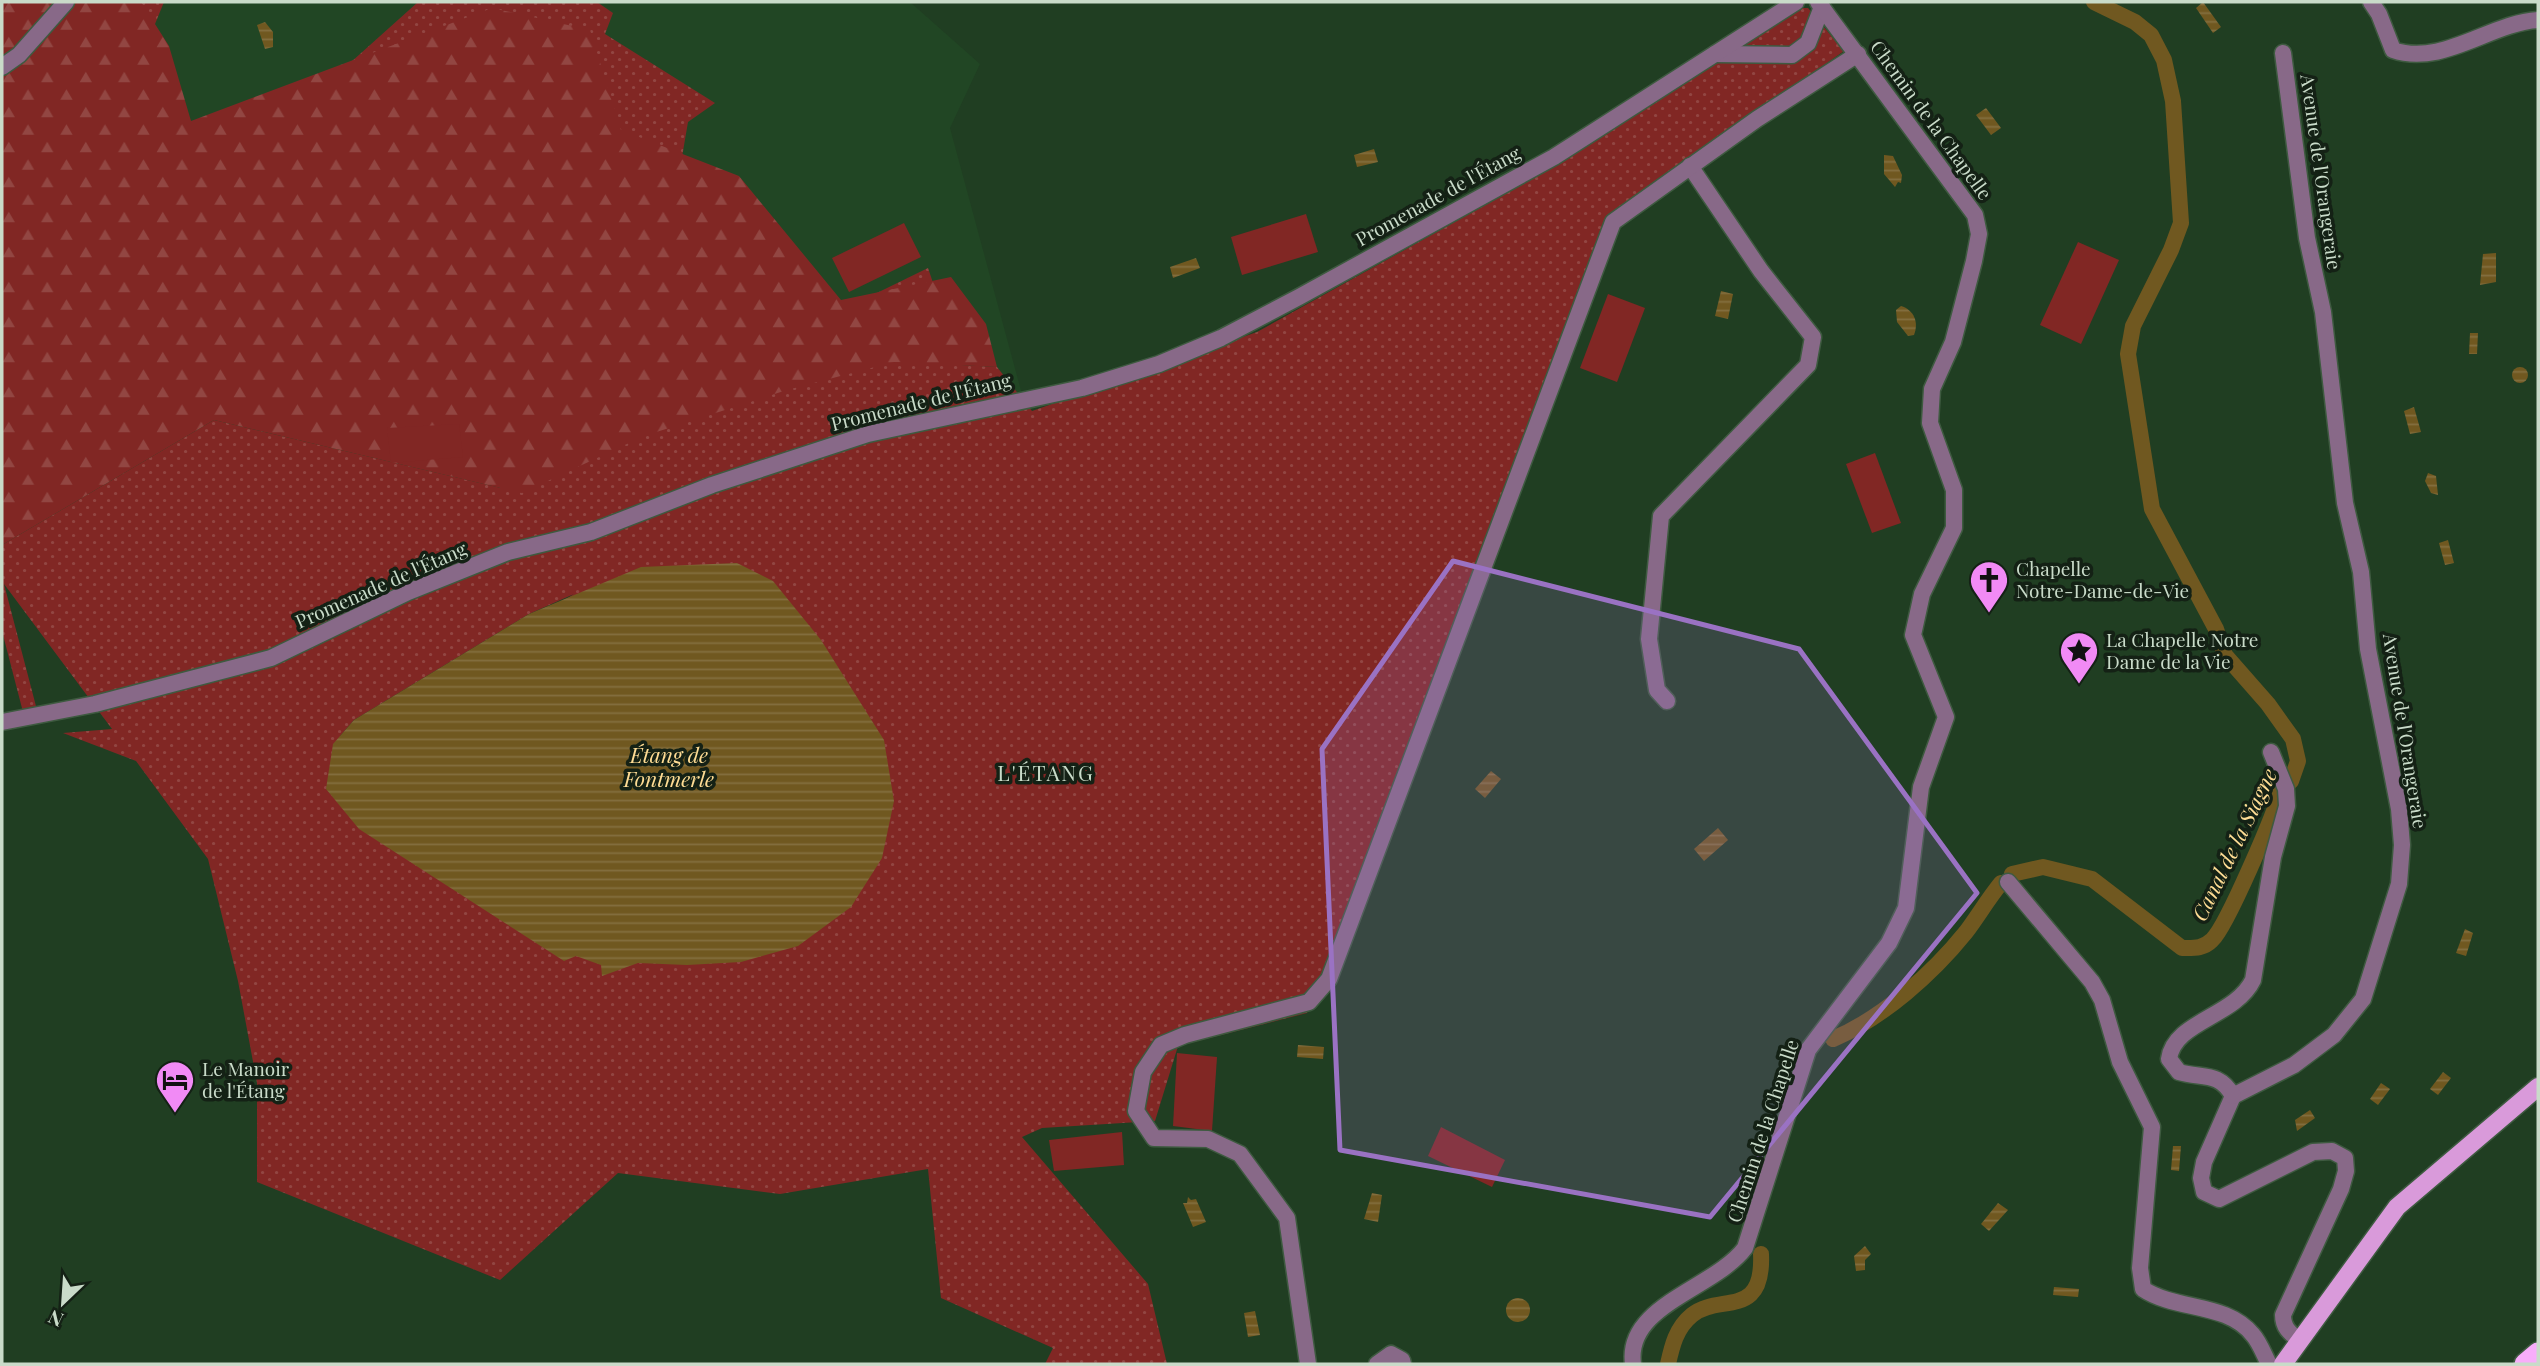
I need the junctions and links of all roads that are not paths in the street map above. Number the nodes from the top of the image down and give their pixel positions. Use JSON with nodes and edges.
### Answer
{"nodes":[{"id":1,"x":66,"y":2,"type":"edge"},
{"id":2,"x":1796,"y":2,"type":"edge"},
{"id":3,"x":2371,"y":2,"type":"edge"},
{"id":4,"x":1820,"y":4,"type":"edge"},
{"id":5,"x":2538,"y":20,"type":"edge"},
{"id":6,"x":2283,"y":53,"type":"dead end"},
{"id":7,"x":1715,"y":54,"type":"junction"},
{"id":8,"x":1858,"y":54,"type":"junction"},
{"id":9,"x":2,"y":67,"type":"edge"},
{"id":10,"x":1690,"y":166,"type":"junction"},
{"id":11,"x":1667,"y":701,"type":"dead end"},
{"id":12,"x":2,"y":722,"type":"edge"},
{"id":13,"x":2271,"y":752,"type":"dead end"},
{"id":14,"x":2008,"y":882,"type":"dead end"},
{"id":15,"x":2538,"y":1087,"type":"edge"},
{"id":16,"x":2233,"y":1096,"type":"junction"},
{"id":17,"x":2301,"y":1341,"type":"junction"},
{"id":18,"x":1308,"y":1364,"type":"edge"},
{"id":19,"x":1377,"y":1364,"type":"edge"},
{"id":20,"x":1403,"y":1364,"type":"edge"},
{"id":21,"x":1633,"y":1364,"type":"edge"},
{"id":22,"x":2269,"y":1364,"type":"edge"},
{"id":23,"x":2283,"y":1364,"type":"edge"}],
"edges":[{"from":1,"to":9,"type":"street"},
{"from":2,"to":7,"type":"street","name":"Promenade de l'Étang"},
{"from":3,"to":5,"type":"street"},
{"from":4,"to":7,"type":"street"},
{"from":4,"to":8,"type":"street","name":"Chemin de la Chapelle"},
{"from":6,"to":16,"type":"street","name":"Avenue de l'Orangeraie"},
{"from":7,"to":12,"type":"street","name":"Promenade de l'Étang"},
{"from":8,"to":10,"type":"street"},
{"from":8,"to":21,"type":"street","name":"Chemin de la Chapelle"},
{"from":10,"to":11,"type":"street"},
{"from":10,"to":18,"type":"street"},
{"from":13,"to":16,"type":"street"},
{"from":14,"to":22,"type":"street"},
{"from":15,"to":17,"type":"main road"},
{"from":16,"to":17,"type":"street"},
{"from":17,"to":23,"type":"main road"},
{"from":19,"to":20,"type":"street"}]}
